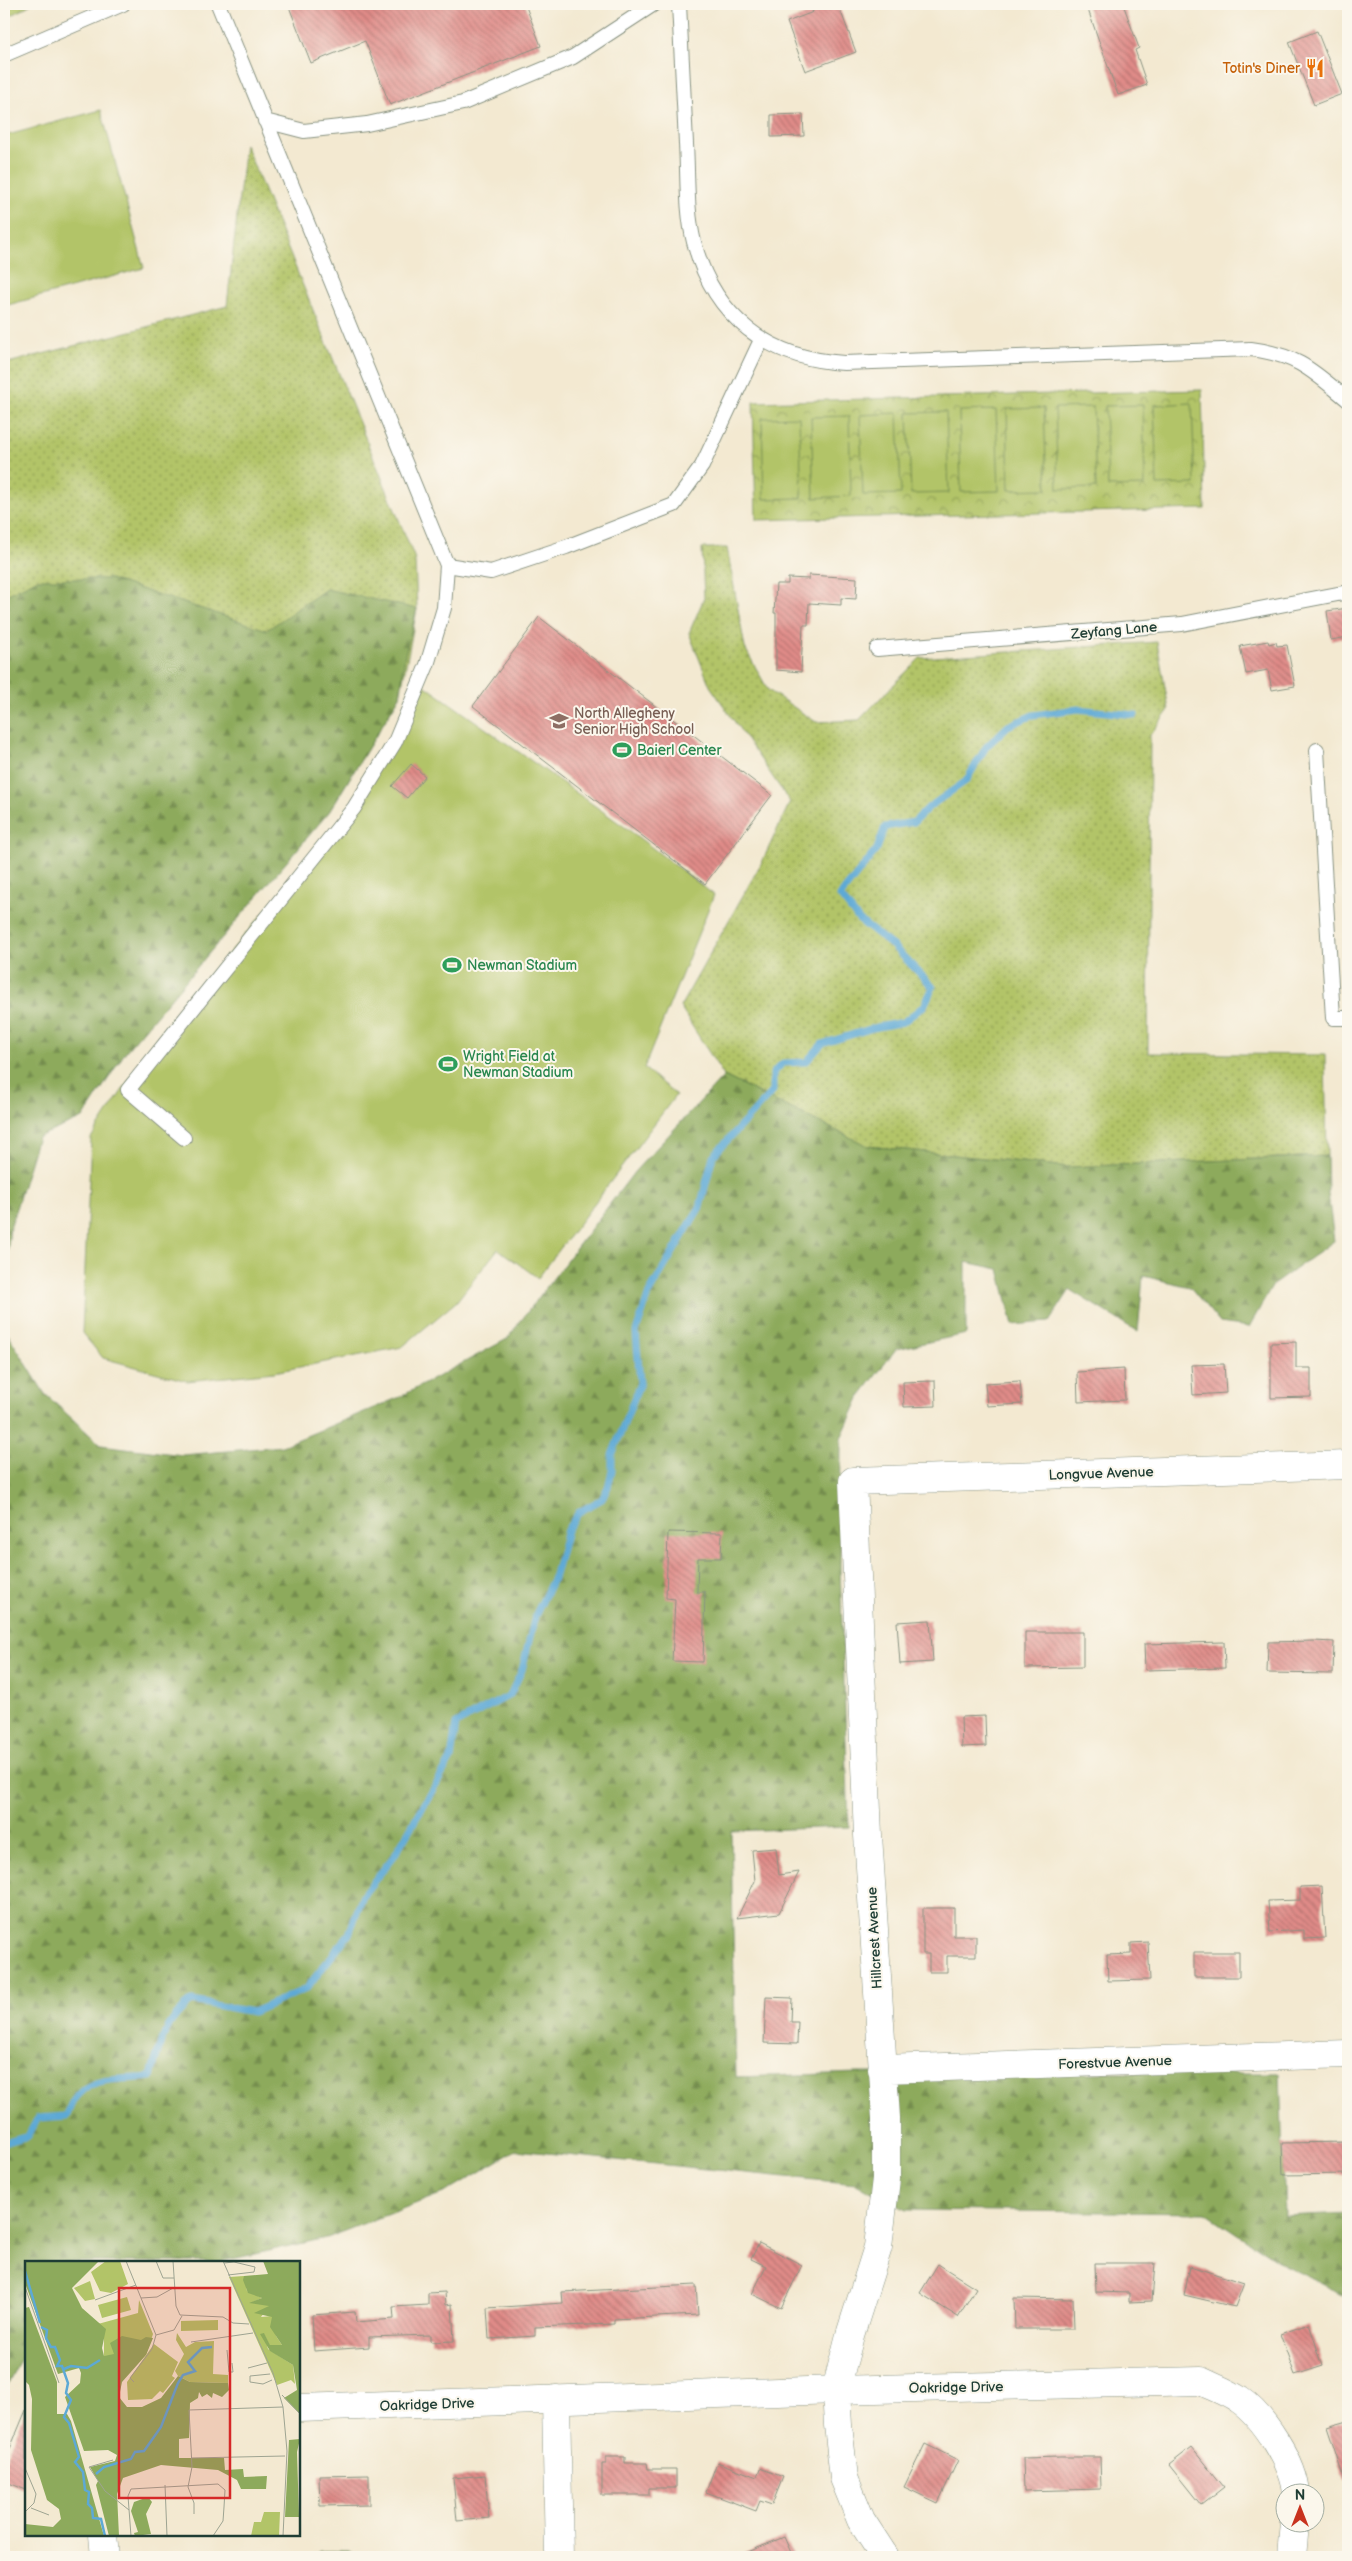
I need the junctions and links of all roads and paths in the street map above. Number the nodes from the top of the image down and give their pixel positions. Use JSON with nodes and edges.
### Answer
{"nodes":[{"id":1,"x":123,"y":4,"type":"edge"},
{"id":2,"x":218,"y":4,"type":"edge"},
{"id":3,"x":654,"y":4,"type":"edge"},
{"id":4,"x":679,"y":4,"type":"edge"},
{"id":5,"x":4,"y":55,"type":"edge"},
{"id":6,"x":265,"y":121,"type":"junction"},
{"id":7,"x":761,"y":340,"type":"junction"},
{"id":8,"x":1348,"y":400,"type":"edge"},
{"id":9,"x":448,"y":565,"type":"junction"},
{"id":10,"x":1348,"y":592,"type":"edge"},
{"id":11,"x":877,"y":650,"type":"dead end"},
{"id":12,"x":1317,"y":750,"type":"dead end"},
{"id":13,"x":1348,"y":1018,"type":"edge"},
{"id":14,"x":184,"y":1138,"type":"dead end"},
{"id":15,"x":1348,"y":1465,"type":"edge"},
{"id":16,"x":853,"y":1481,"type":"joint"},
{"id":17,"x":1348,"y":2054,"type":"edge"},
{"id":18,"x":882,"y":2069,"type":"junction"},
{"id":19,"x":836,"y":2390,"type":"junction"},
{"id":20,"x":556,"y":2399,"type":"junction"},
{"id":21,"x":300,"y":2408,"type":"edge"},
{"id":22,"x":1293,"y":2484,"type":"edge"},
{"id":23,"x":1293,"y":2534,"type":"edge"},
{"id":24,"x":103,"y":2536,"type":"edge"},
{"id":25,"x":104,"y":2557,"type":"edge"},
{"id":26,"x":559,"y":2557,"type":"edge"},
{"id":27,"x":885,"y":2557,"type":"edge"},
{"id":28,"x":1292,"y":2557,"type":"edge"}],
"edges":[{"from":1,"to":5,"type":"lane"},
{"from":2,"to":6,"type":"lane"},
{"from":3,"to":6,"type":"lane"},
{"from":4,"to":7,"type":"lane"},
{"from":6,"to":9,"type":"lane"},
{"from":7,"to":8,"type":"lane"},
{"from":7,"to":9,"type":"lane"},
{"from":9,"to":14,"type":"lane"},
{"from":10,"to":11,"type":"lane","name":"Zeyfang Lane"},
{"from":12,"to":13,"type":"lane"},
{"from":15,"to":16,"type":"street","name":"Longvue Avenue"},
{"from":16,"to":18,"type":"street","name":"Hillcrest Avenue"},
{"from":17,"to":18,"type":"street","name":"Forestvue Avenue"},
{"from":18,"to":19,"type":"street","name":"Hillcrest Avenue"},
{"from":19,"to":20,"type":"street","name":"Oakridge Drive"},
{"from":19,"to":22,"type":"street","name":"Oakridge Drive"},
{"from":19,"to":27,"type":"street","name":"Hillcrest Avenue"},
{"from":20,"to":21,"type":"street","name":"Oakridge Drive"},
{"from":20,"to":26,"type":"street"},
{"from":23,"to":28,"type":"street"},
{"from":24,"to":25,"type":"street"}]}
